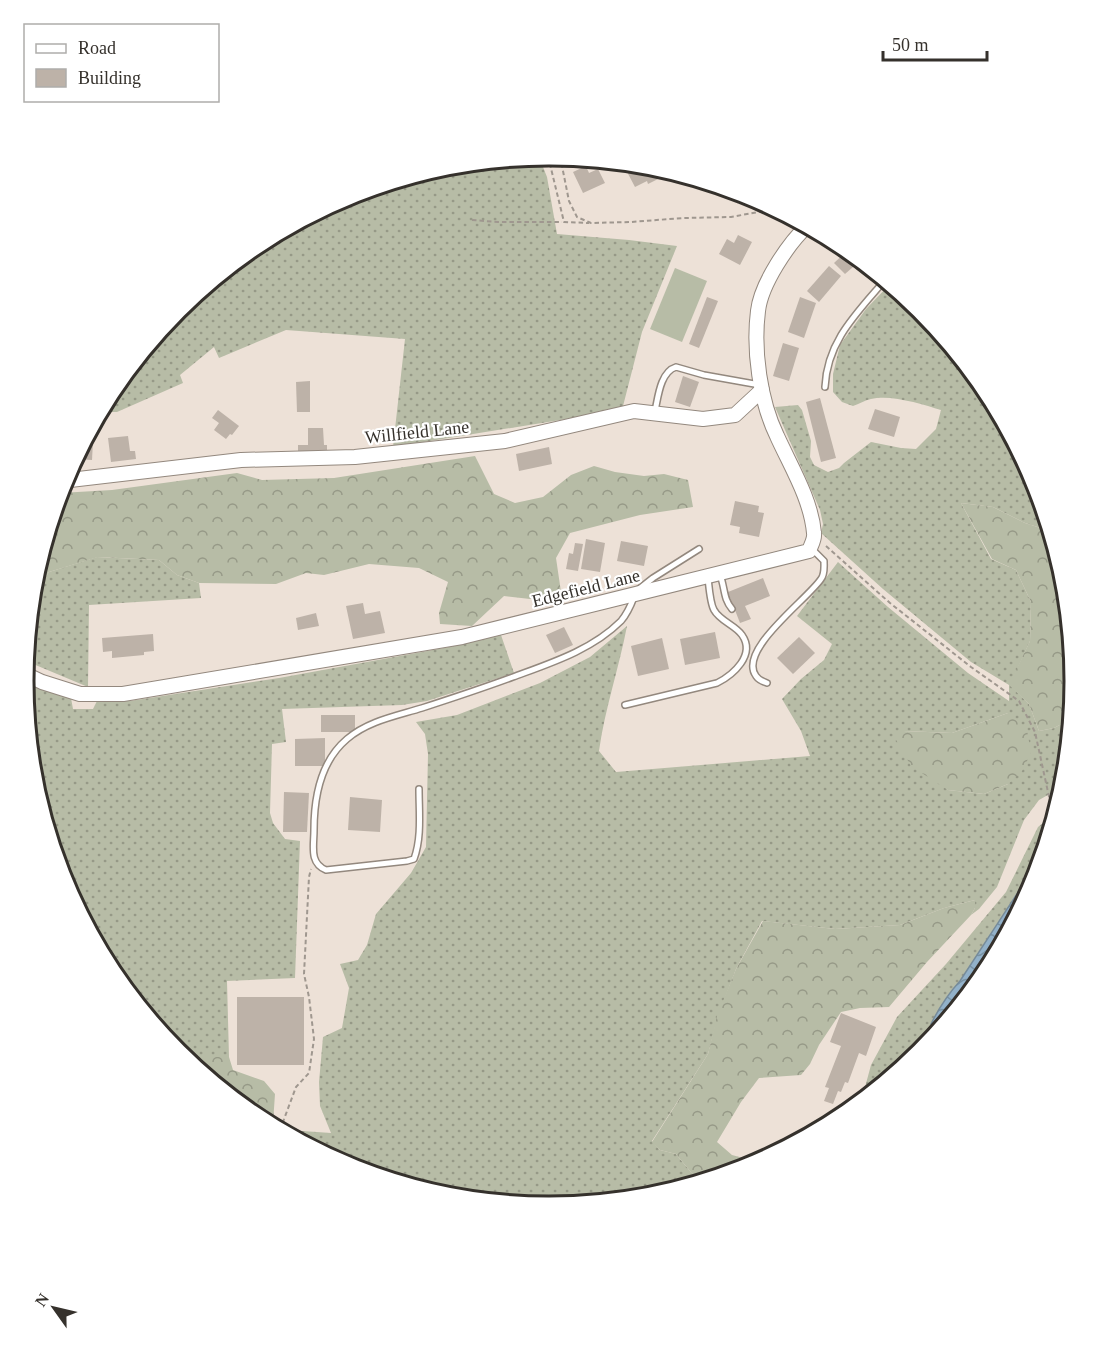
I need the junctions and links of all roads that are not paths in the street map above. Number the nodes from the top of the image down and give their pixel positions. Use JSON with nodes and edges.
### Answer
{"nodes":[{"id":1,"x":801,"y":232,"type":"edge"},
{"id":2,"x":880,"y":286,"type":"edge"},
{"id":3,"x":761,"y":387,"type":"junction"},
{"id":4,"x":825,"y":387,"type":"dead end"},
{"id":5,"x":655,"y":413,"type":"junction"},
{"id":6,"x":76,"y":479,"type":"edge"},
{"id":7,"x":812,"y":542,"type":"junction"},
{"id":8,"x":699,"y":549,"type":"dead end"},
{"id":9,"x":713,"y":575,"type":"junction"},
{"id":10,"x":635,"y":594,"type":"junction"},
{"id":11,"x":732,"y":609,"type":"dead end"},
{"id":12,"x":34,"y":678,"type":"edge"},
{"id":13,"x":767,"y":683,"type":"dead end"},
{"id":14,"x":625,"y":705,"type":"dead end"},
{"id":15,"x":418,"y":789,"type":"dead end"}],
"edges":[{"from":1,"to":3,"type":"street"},
{"from":2,"to":4,"type":"lane"},
{"from":3,"to":5,"type":"street","name":"Willfield Lane"},
{"from":3,"to":5,"type":"lane"},
{"from":3,"to":7,"type":"street"},
{"from":5,"to":6,"type":"street","name":"Willfield Lane"},
{"from":7,"to":9,"type":"street","name":"Edgefield Lane"},
{"from":7,"to":13,"type":"lane"},
{"from":8,"to":10,"type":"lane"},
{"from":9,"to":10,"type":"street","name":"Edgefield Lane"},
{"from":9,"to":11,"type":"lane"},
{"from":9,"to":14,"type":"lane"},
{"from":10,"to":12,"type":"street","name":"Edgefield Lane"},
{"from":10,"to":15,"type":"lane"}]}
